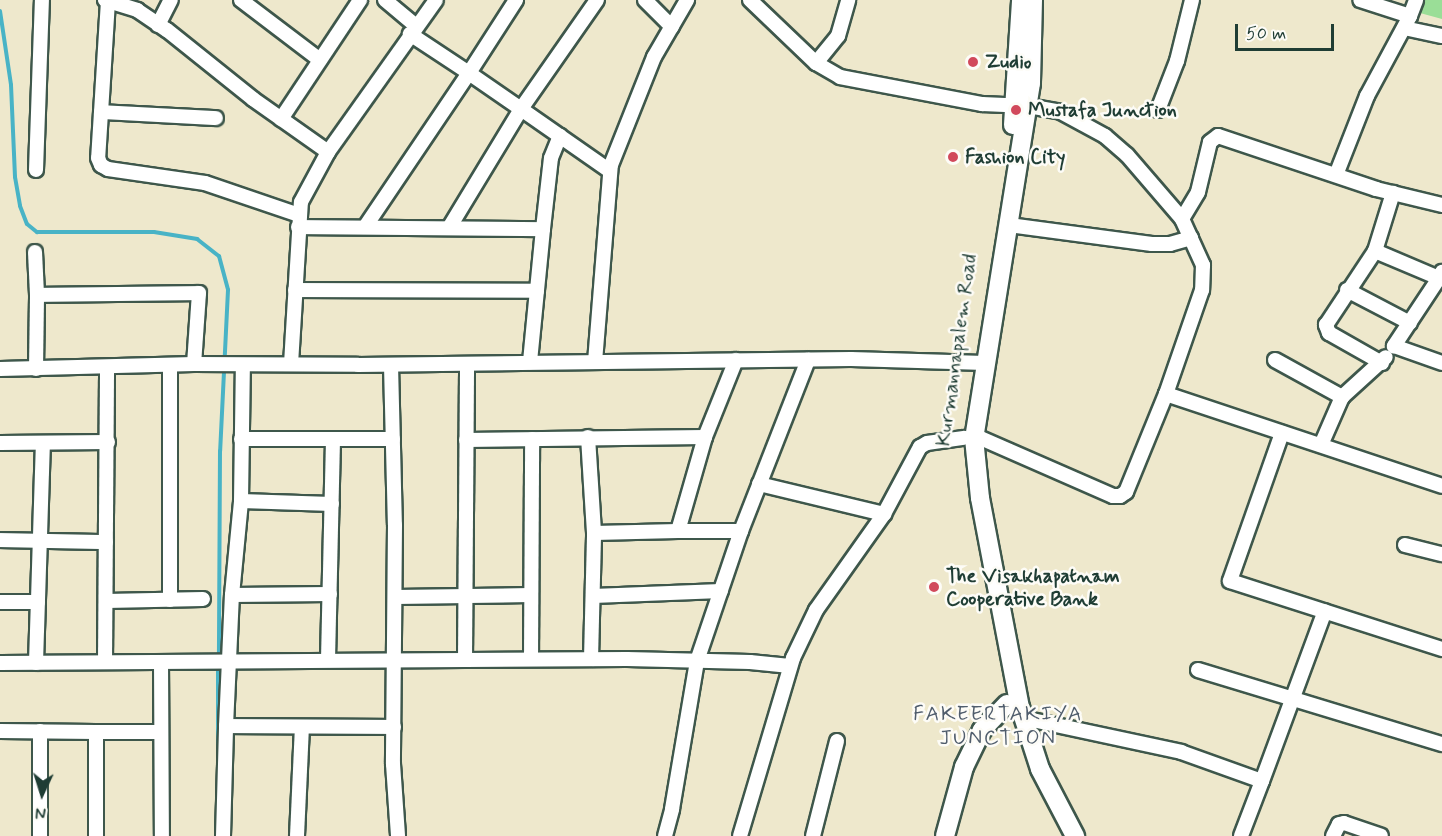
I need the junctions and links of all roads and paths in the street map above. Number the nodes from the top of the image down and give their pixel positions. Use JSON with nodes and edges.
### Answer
{"nodes":[{"id":1,"x":42,"y":0,"type":"edge"},
{"id":2,"x":171,"y":0,"type":"edge"},
{"id":3,"x":241,"y":0,"type":"edge"},
{"id":4,"x":360,"y":0,"type":"edge"},
{"id":5,"x":385,"y":0,"type":"edge"},
{"id":6,"x":436,"y":0,"type":"edge"},
{"id":7,"x":516,"y":0,"type":"edge"},
{"id":8,"x":597,"y":0,"type":"edge"},
{"id":9,"x":645,"y":0,"type":"edge"},
{"id":10,"x":687,"y":0,"type":"edge"},
{"id":11,"x":750,"y":0,"type":"edge"},
{"id":12,"x":848,"y":0,"type":"edge"},
{"id":13,"x":1021,"y":0,"type":"edge"},
{"id":14,"x":1034,"y":0,"type":"edge"},
{"id":15,"x":1192,"y":0,"type":"edge"},
{"id":16,"x":1360,"y":0,"type":"edge"},
{"id":17,"x":1416,"y":0,"type":"edge"},
{"id":18,"x":107,"y":1,"type":"edge"},
{"id":19,"x":1407,"y":22,"type":"junction"},
{"id":20,"x":158,"y":25,"type":"junction"},
{"id":21,"x":672,"y":27,"type":"junction"},
{"id":22,"x":413,"y":30,"type":"junction"},
{"id":23,"x":1442,"y":36,"type":"edge"},
{"id":24,"x":320,"y":60,"type":"junction"},
{"id":25,"x":816,"y":63,"type":"junction"},
{"id":26,"x":469,"y":73,"type":"junction"},
{"id":27,"x":1021,"y":106,"type":"junction"},
{"id":28,"x":521,"y":109,"type":"junction"},
{"id":29,"x":1158,"y":111,"type":"dead end"},
{"id":30,"x":101,"y":112,"type":"junction"},
{"id":31,"x":216,"y":118,"type":"dead end"},
{"id":32,"x":281,"y":119,"type":"junction"},
{"id":33,"x":560,"y":136,"type":"junction"},
{"id":34,"x":328,"y":152,"type":"junction"},
{"id":35,"x":36,"y":170,"type":"dead end"},
{"id":36,"x":610,"y":171,"type":"junction"},
{"id":37,"x":1336,"y":175,"type":"junction"},
{"id":38,"x":1393,"y":193,"type":"junction"},
{"id":39,"x":1442,"y":205,"type":"edge"},
{"id":40,"x":1182,"y":219,"type":"junction"},
{"id":41,"x":299,"y":221,"type":"junction"},
{"id":42,"x":1009,"y":225,"type":"junction"},
{"id":43,"x":365,"y":227,"type":"junction"},
{"id":44,"x":448,"y":228,"type":"junction"},
{"id":45,"x":543,"y":229,"type":"junction"},
{"id":46,"x":1191,"y":237,"type":"junction"},
{"id":47,"x":1375,"y":251,"type":"junction"},
{"id":48,"x":35,"y":252,"type":"dead end"},
{"id":49,"x":1441,"y":276,"type":"edge"},
{"id":50,"x":295,"y":290,"type":"junction"},
{"id":51,"x":1347,"y":290,"type":"junction"},
{"id":52,"x":537,"y":291,"type":"junction"},
{"id":53,"x":37,"y":295,"type":"junction"},
{"id":54,"x":1410,"y":323,"type":"junction"},
{"id":55,"x":1394,"y":346,"type":"junction"},
{"id":56,"x":736,"y":360,"type":"junction"},
{"id":57,"x":808,"y":360,"type":"junction"},
{"id":58,"x":1275,"y":360,"type":"dead end"},
{"id":59,"x":530,"y":362,"type":"junction"},
{"id":60,"x":595,"y":362,"type":"junction"},
{"id":61,"x":979,"y":362,"type":"junction"},
{"id":62,"x":1382,"y":363,"type":"junction"},
{"id":63,"x":1442,"y":363,"type":"edge"},
{"id":64,"x":194,"y":364,"type":"junction"},
{"id":65,"x":291,"y":364,"type":"junction"},
{"id":66,"x":467,"y":364,"type":"junction"},
{"id":67,"x":170,"y":365,"type":"junction"},
{"id":68,"x":230,"y":365,"type":"junction"},
{"id":69,"x":391,"y":365,"type":"junction"},
{"id":70,"x":107,"y":368,"type":"junction"},
{"id":71,"x":0,"y":369,"type":"edge"},
{"id":72,"x":36,"y":369,"type":"junction"},
{"id":73,"x":1166,"y":394,"type":"junction"},
{"id":74,"x":1342,"y":397,"type":"junction"},
{"id":75,"x":1282,"y":433,"type":"junction"},
{"id":76,"x":588,"y":436,"type":"junction"},
{"id":77,"x":705,"y":437,"type":"junction"},
{"id":78,"x":393,"y":438,"type":"junction"},
{"id":79,"x":969,"y":438,"type":"junction"},
{"id":80,"x":241,"y":439,"type":"junction"},
{"id":81,"x":333,"y":439,"type":"junction"},
{"id":82,"x":466,"y":440,"type":"junction"},
{"id":83,"x":532,"y":440,"type":"junction"},
{"id":84,"x":108,"y":442,"type":"junction"},
{"id":85,"x":0,"y":443,"type":"edge"},
{"id":86,"x":43,"y":443,"type":"junction"},
{"id":87,"x":1321,"y":445,"type":"junction"},
{"id":88,"x":759,"y":484,"type":"junction"},
{"id":89,"x":1442,"y":486,"type":"edge"},
{"id":90,"x":241,"y":501,"type":"junction"},
{"id":91,"x":332,"y":504,"type":"junction"},
{"id":92,"x":884,"y":514,"type":"junction"},
{"id":93,"x":678,"y":531,"type":"junction"},
{"id":94,"x":741,"y":531,"type":"junction"},
{"id":95,"x":594,"y":533,"type":"junction"},
{"id":96,"x":0,"y":540,"type":"edge"},
{"id":97,"x":39,"y":540,"type":"junction"},
{"id":98,"x":106,"y":542,"type":"junction"},
{"id":99,"x":1406,"y":545,"type":"dead end"},
{"id":100,"x":1442,"y":554,"type":"edge"},
{"id":101,"x":721,"y":591,"type":"junction"},
{"id":102,"x":330,"y":594,"type":"junction"},
{"id":103,"x":232,"y":595,"type":"junction"},
{"id":104,"x":530,"y":595,"type":"junction"},
{"id":105,"x":466,"y":596,"type":"junction"},
{"id":106,"x":593,"y":596,"type":"junction"},
{"id":107,"x":395,"y":597,"type":"junction"},
{"id":108,"x":203,"y":599,"type":"dead end"},
{"id":109,"x":170,"y":600,"type":"junction"},
{"id":110,"x":106,"y":601,"type":"junction"},
{"id":111,"x":0,"y":602,"type":"edge"},
{"id":112,"x":38,"y":602,"type":"junction"},
{"id":113,"x":1325,"y":611,"type":"junction"},
{"id":114,"x":1442,"y":648,"type":"edge"},
{"id":115,"x":396,"y":659,"type":"junction"},
{"id":116,"x":465,"y":659,"type":"junction"},
{"id":117,"x":531,"y":659,"type":"junction"},
{"id":118,"x":591,"y":659,"type":"junction"},
{"id":119,"x":328,"y":660,"type":"junction"},
{"id":120,"x":697,"y":661,"type":"junction"},
{"id":121,"x":105,"y":662,"type":"junction"},
{"id":122,"x":161,"y":662,"type":"junction"},
{"id":123,"x":222,"y":662,"type":"junction"},
{"id":124,"x":0,"y":663,"type":"edge"},
{"id":125,"x":36,"y":663,"type":"junction"},
{"id":126,"x":790,"y":666,"type":"junction"},
{"id":127,"x":1198,"y":670,"type":"dead end"},
{"id":128,"x":1295,"y":698,"type":"junction"},
{"id":129,"x":1007,"y":704,"type":"junction"},
{"id":130,"x":1023,"y":718,"type":"junction"},
{"id":131,"x":226,"y":726,"type":"junction"},
{"id":132,"x":302,"y":727,"type":"junction"},
{"id":133,"x":394,"y":727,"type":"junction"},
{"id":134,"x":0,"y":731,"type":"edge"},
{"id":135,"x":40,"y":731,"type":"junction"},
{"id":136,"x":96,"y":732,"type":"junction"},
{"id":137,"x":162,"y":732,"type":"junction"},
{"id":138,"x":837,"y":741,"type":"dead end"},
{"id":139,"x":1442,"y":744,"type":"edge"},
{"id":140,"x":1262,"y":781,"type":"junction"},
{"id":141,"x":40,"y":836,"type":"edge"},
{"id":142,"x":96,"y":836,"type":"edge"},
{"id":143,"x":162,"y":836,"type":"edge"},
{"id":144,"x":223,"y":836,"type":"edge"},
{"id":145,"x":297,"y":836,"type":"edge"},
{"id":146,"x":398,"y":836,"type":"edge"},
{"id":147,"x":665,"y":836,"type":"edge"},
{"id":148,"x":740,"y":836,"type":"edge"},
{"id":149,"x":813,"y":836,"type":"edge"},
{"id":150,"x":945,"y":836,"type":"edge"},
{"id":151,"x":1063,"y":836,"type":"edge"},
{"id":152,"x":1075,"y":836,"type":"edge"},
{"id":153,"x":1240,"y":836,"type":"edge"},
{"id":154,"x":1333,"y":836,"type":"edge"},
{"id":155,"x":1381,"y":836,"type":"edge"}],
"edges":[{"from":1,"to":35,"type":"street"},
{"from":2,"to":20,"type":"street"},
{"from":3,"to":24,"type":"street"},
{"from":4,"to":24,"type":"street"},
{"from":5,"to":22,"type":"street"},
{"from":6,"to":22,"type":"street"},
{"from":7,"to":26,"type":"street"},
{"from":8,"to":28,"type":"street"},
{"from":9,"to":21,"type":"street"},
{"from":10,"to":21,"type":"street"},
{"from":11,"to":25,"type":"street"},
{"from":12,"to":25,"type":"street"},
{"from":13,"to":27,"type":"main road","name":"Kurmannapalem Road"},
{"from":14,"to":27,"type":"main road"},
{"from":15,"to":29,"type":"street"},
{"from":16,"to":19,"type":"street"},
{"from":17,"to":19,"type":"street"},
{"from":18,"to":20,"type":"street"},
{"from":18,"to":30,"type":"street"},
{"from":19,"to":23,"type":"street"},
{"from":19,"to":37,"type":"street"},
{"from":20,"to":32,"type":"street"},
{"from":21,"to":36,"type":"street"},
{"from":22,"to":26,"type":"street"},
{"from":22,"to":34,"type":"street"},
{"from":24,"to":32,"type":"street"},
{"from":25,"to":27,"type":"street"},
{"from":26,"to":28,"type":"street"},
{"from":26,"to":43,"type":"street"},
{"from":27,"to":40,"type":"street"},
{"from":27,"to":42,"type":"main road"},
{"from":27,"to":61,"type":"main road","name":"Kurmannapalem Road"},
{"from":28,"to":33,"type":"street"},
{"from":28,"to":44,"type":"street"},
{"from":30,"to":31,"type":"street"},
{"from":30,"to":41,"type":"street"},
{"from":32,"to":34,"type":"street"},
{"from":33,"to":36,"type":"street"},
{"from":33,"to":45,"type":"street"},
{"from":34,"to":41,"type":"street"},
{"from":36,"to":60,"type":"street"},
{"from":37,"to":38,"type":"street"},
{"from":37,"to":40,"type":"street"},
{"from":38,"to":39,"type":"street"},
{"from":38,"to":47,"type":"street"},
{"from":40,"to":46,"type":"street"},
{"from":41,"to":43,"type":"street"},
{"from":41,"to":50,"type":"street"},
{"from":42,"to":46,"type":"street"},
{"from":42,"to":61,"type":"main road"},
{"from":43,"to":44,"type":"street"},
{"from":44,"to":45,"type":"street"},
{"from":45,"to":52,"type":"street"},
{"from":46,"to":73,"type":"street"},
{"from":47,"to":49,"type":"street"},
{"from":47,"to":51,"type":"street"},
{"from":48,"to":53,"type":"street"},
{"from":49,"to":54,"type":"street"},
{"from":50,"to":52,"type":"street"},
{"from":50,"to":65,"type":"street"},
{"from":51,"to":54,"type":"street"},
{"from":51,"to":62,"type":"street"},
{"from":52,"to":59,"type":"street"},
{"from":53,"to":64,"type":"street"},
{"from":53,"to":72,"type":"street"},
{"from":54,"to":55,"type":"street"},
{"from":55,"to":62,"type":"street"},
{"from":55,"to":63,"type":"street"},
{"from":56,"to":57,"type":"street"},
{"from":56,"to":60,"type":"street"},
{"from":56,"to":77,"type":"street"},
{"from":57,"to":61,"type":"street"},
{"from":57,"to":88,"type":"street"},
{"from":58,"to":74,"type":"street"},
{"from":59,"to":60,"type":"street"},
{"from":59,"to":66,"type":"street"},
{"from":61,"to":79,"type":"main road","name":"Kurmannapalem Road"},
{"from":62,"to":74,"type":"street"},
{"from":64,"to":67,"type":"street"},
{"from":64,"to":68,"type":"street"},
{"from":65,"to":68,"type":"street"},
{"from":65,"to":69,"type":"street"},
{"from":66,"to":69,"type":"street"},
{"from":66,"to":82,"type":"street"},
{"from":67,"to":70,"type":"street"},
{"from":67,"to":109,"type":"street"},
{"from":68,"to":80,"type":"street"},
{"from":69,"to":78,"type":"street"},
{"from":70,"to":72,"type":"street"},
{"from":70,"to":84,"type":"street"},
{"from":71,"to":72,"type":"street"},
{"from":73,"to":75,"type":"street"},
{"from":73,"to":79,"type":"street"},
{"from":74,"to":87,"type":"street"},
{"from":75,"to":87,"type":"street"},
{"from":75,"to":113,"type":"street"},
{"from":76,"to":77,"type":"street"},
{"from":76,"to":83,"type":"street"},
{"from":76,"to":95,"type":"street"},
{"from":77,"to":93,"type":"street"},
{"from":78,"to":81,"type":"street"},
{"from":78,"to":107,"type":"street"},
{"from":79,"to":92,"type":"street"},
{"from":79,"to":129,"type":"main road","name":"Kurmannapalem Road"},
{"from":79,"to":130,"type":"main road"},
{"from":80,"to":81,"type":"street"},
{"from":80,"to":90,"type":"street"},
{"from":81,"to":91,"type":"street"},
{"from":82,"to":83,"type":"street"},
{"from":82,"to":105,"type":"street"},
{"from":83,"to":104,"type":"street"},
{"from":84,"to":86,"type":"street"},
{"from":84,"to":98,"type":"street"},
{"from":85,"to":86,"type":"street"},
{"from":86,"to":97,"type":"street"},
{"from":87,"to":89,"type":"street"},
{"from":88,"to":92,"type":"street"},
{"from":88,"to":94,"type":"street"},
{"from":90,"to":91,"type":"street"},
{"from":90,"to":103,"type":"street"},
{"from":91,"to":102,"type":"street"},
{"from":92,"to":126,"type":"street"},
{"from":93,"to":94,"type":"street"},
{"from":93,"to":95,"type":"street"},
{"from":94,"to":101,"type":"street"},
{"from":95,"to":106,"type":"street"},
{"from":96,"to":97,"type":"street"},
{"from":97,"to":98,"type":"street"},
{"from":97,"to":112,"type":"street"},
{"from":98,"to":110,"type":"street"},
{"from":99,"to":100,"type":"street"},
{"from":101,"to":106,"type":"street"},
{"from":101,"to":120,"type":"street"},
{"from":102,"to":103,"type":"street"},
{"from":102,"to":119,"type":"street"},
{"from":103,"to":123,"type":"street"},
{"from":104,"to":105,"type":"street"},
{"from":104,"to":117,"type":"street"},
{"from":105,"to":107,"type":"street"},
{"from":105,"to":116,"type":"street"},
{"from":106,"to":118,"type":"street"},
{"from":107,"to":115,"type":"street"},
{"from":108,"to":109,"type":"street"},
{"from":109,"to":110,"type":"street"},
{"from":110,"to":121,"type":"street"},
{"from":111,"to":112,"type":"street"},
{"from":112,"to":125,"type":"street"},
{"from":113,"to":114,"type":"street"},
{"from":113,"to":128,"type":"street"},
{"from":115,"to":116,"type":"street"},
{"from":115,"to":119,"type":"street"},
{"from":115,"to":133,"type":"street"},
{"from":116,"to":117,"type":"street"},
{"from":117,"to":118,"type":"street"},
{"from":118,"to":120,"type":"street"},
{"from":119,"to":123,"type":"street"},
{"from":120,"to":126,"type":"street"},
{"from":120,"to":147,"type":"street"},
{"from":121,"to":122,"type":"street"},
{"from":121,"to":125,"type":"street"},
{"from":122,"to":123,"type":"street"},
{"from":122,"to":137,"type":"street"},
{"from":123,"to":131,"type":"street"},
{"from":124,"to":125,"type":"street"},
{"from":126,"to":148,"type":"street"},
{"from":127,"to":128,"type":"street"},
{"from":128,"to":139,"type":"street"},
{"from":128,"to":140,"type":"street"},
{"from":129,"to":150,"type":"main road"},
{"from":129,"to":151,"type":"main road","name":"Kurmannapalem Road"},
{"from":130,"to":140,"type":"street"},
{"from":130,"to":152,"type":"main road"},
{"from":131,"to":132,"type":"street"},
{"from":131,"to":144,"type":"street"},
{"from":132,"to":133,"type":"street"},
{"from":132,"to":145,"type":"street"},
{"from":133,"to":146,"type":"street"},
{"from":134,"to":135,"type":"street"},
{"from":135,"to":136,"type":"street"},
{"from":135,"to":141,"type":"street"},
{"from":136,"to":137,"type":"street"},
{"from":136,"to":142,"type":"street"},
{"from":137,"to":143,"type":"street"},
{"from":138,"to":149,"type":"street"},
{"from":140,"to":153,"type":"street"},
{"from":154,"to":155,"type":"street"}]}
